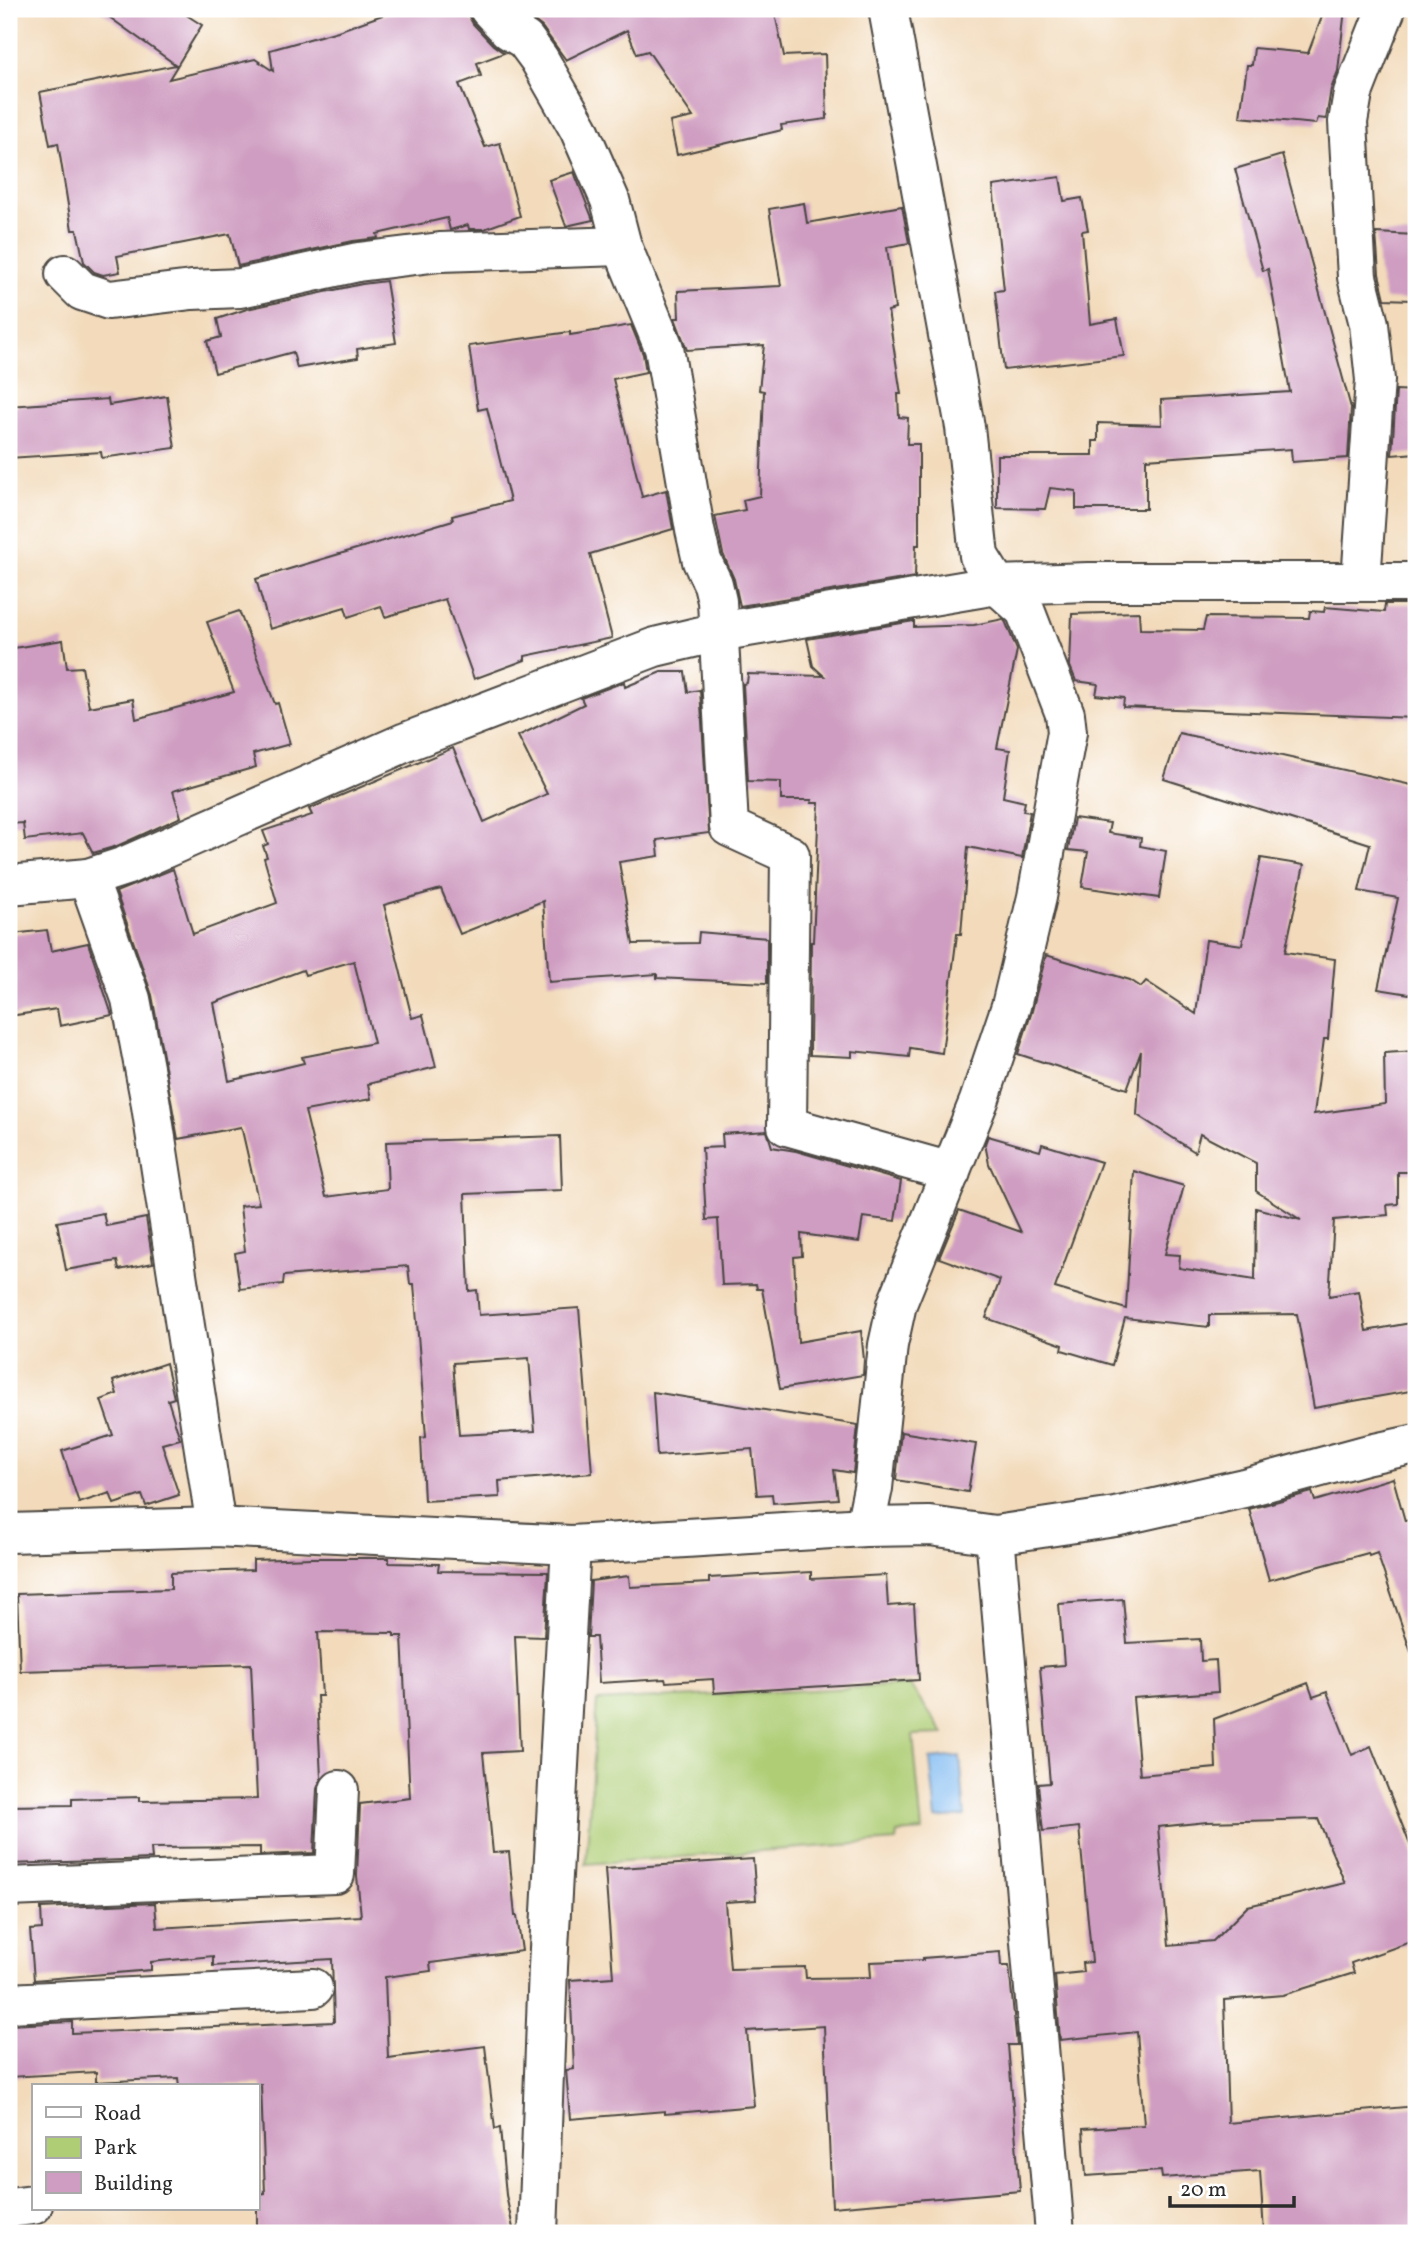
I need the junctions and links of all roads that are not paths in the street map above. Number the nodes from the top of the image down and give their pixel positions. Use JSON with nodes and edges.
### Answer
{"nodes":[{"id":1,"x":489,"y":9,"type":"edge"},
{"id":2,"x":888,"y":9,"type":"edge"},
{"id":3,"x":1386,"y":9,"type":"edge"},
{"id":4,"x":622,"y":246,"type":"junction"},
{"id":5,"x":65,"y":274,"type":"dead end"},
{"id":6,"x":1362,"y":581,"type":"junction"},
{"id":7,"x":1416,"y":582,"type":"edge"},
{"id":8,"x":997,"y":585,"type":"junction"},
{"id":9,"x":718,"y":632,"type":"junction"},
{"id":10,"x":88,"y":878,"type":"junction"},
{"id":11,"x":9,"y":885,"type":"edge"},
{"id":12,"x":951,"y":1172,"type":"junction"},
{"id":13,"x":1416,"y":1444,"type":"edge"},
{"id":14,"x":216,"y":1527,"type":"junction"},
{"id":15,"x":865,"y":1527,"type":"junction"},
{"id":16,"x":9,"y":1533,"type":"edge"},
{"id":17,"x":995,"y":1535,"type":"junction"},
{"id":18,"x":571,"y":1545,"type":"junction"},
{"id":19,"x":339,"y":1790,"type":"dead end"},
{"id":20,"x":9,"y":1887,"type":"edge"},
{"id":21,"x":313,"y":1987,"type":"dead end"},
{"id":22,"x":9,"y":2003,"type":"edge"},
{"id":23,"x":32,"y":2205,"type":"edge"},
{"id":24,"x":9,"y":2208,"type":"edge"},
{"id":25,"x":538,"y":2233,"type":"edge"},
{"id":26,"x":1055,"y":2233,"type":"edge"}],
"edges":[{"from":1,"to":4,"type":"street"},
{"from":2,"to":8,"type":"street"},
{"from":3,"to":6,"type":"street"},
{"from":4,"to":5,"type":"street"},
{"from":4,"to":9,"type":"street"},
{"from":6,"to":7,"type":"street"},
{"from":6,"to":8,"type":"street"},
{"from":8,"to":9,"type":"street"},
{"from":8,"to":12,"type":"street"},
{"from":9,"to":10,"type":"street"},
{"from":9,"to":12,"type":"street"},
{"from":10,"to":11,"type":"street"},
{"from":10,"to":14,"type":"street"},
{"from":12,"to":15,"type":"street"},
{"from":13,"to":17,"type":"street"},
{"from":14,"to":16,"type":"street"},
{"from":14,"to":18,"type":"street"},
{"from":15,"to":17,"type":"street"},
{"from":15,"to":18,"type":"street"},
{"from":17,"to":26,"type":"street"},
{"from":18,"to":25,"type":"street"},
{"from":19,"to":20,"type":"street"},
{"from":21,"to":22,"type":"street"},
{"from":23,"to":24,"type":"street"}]}
